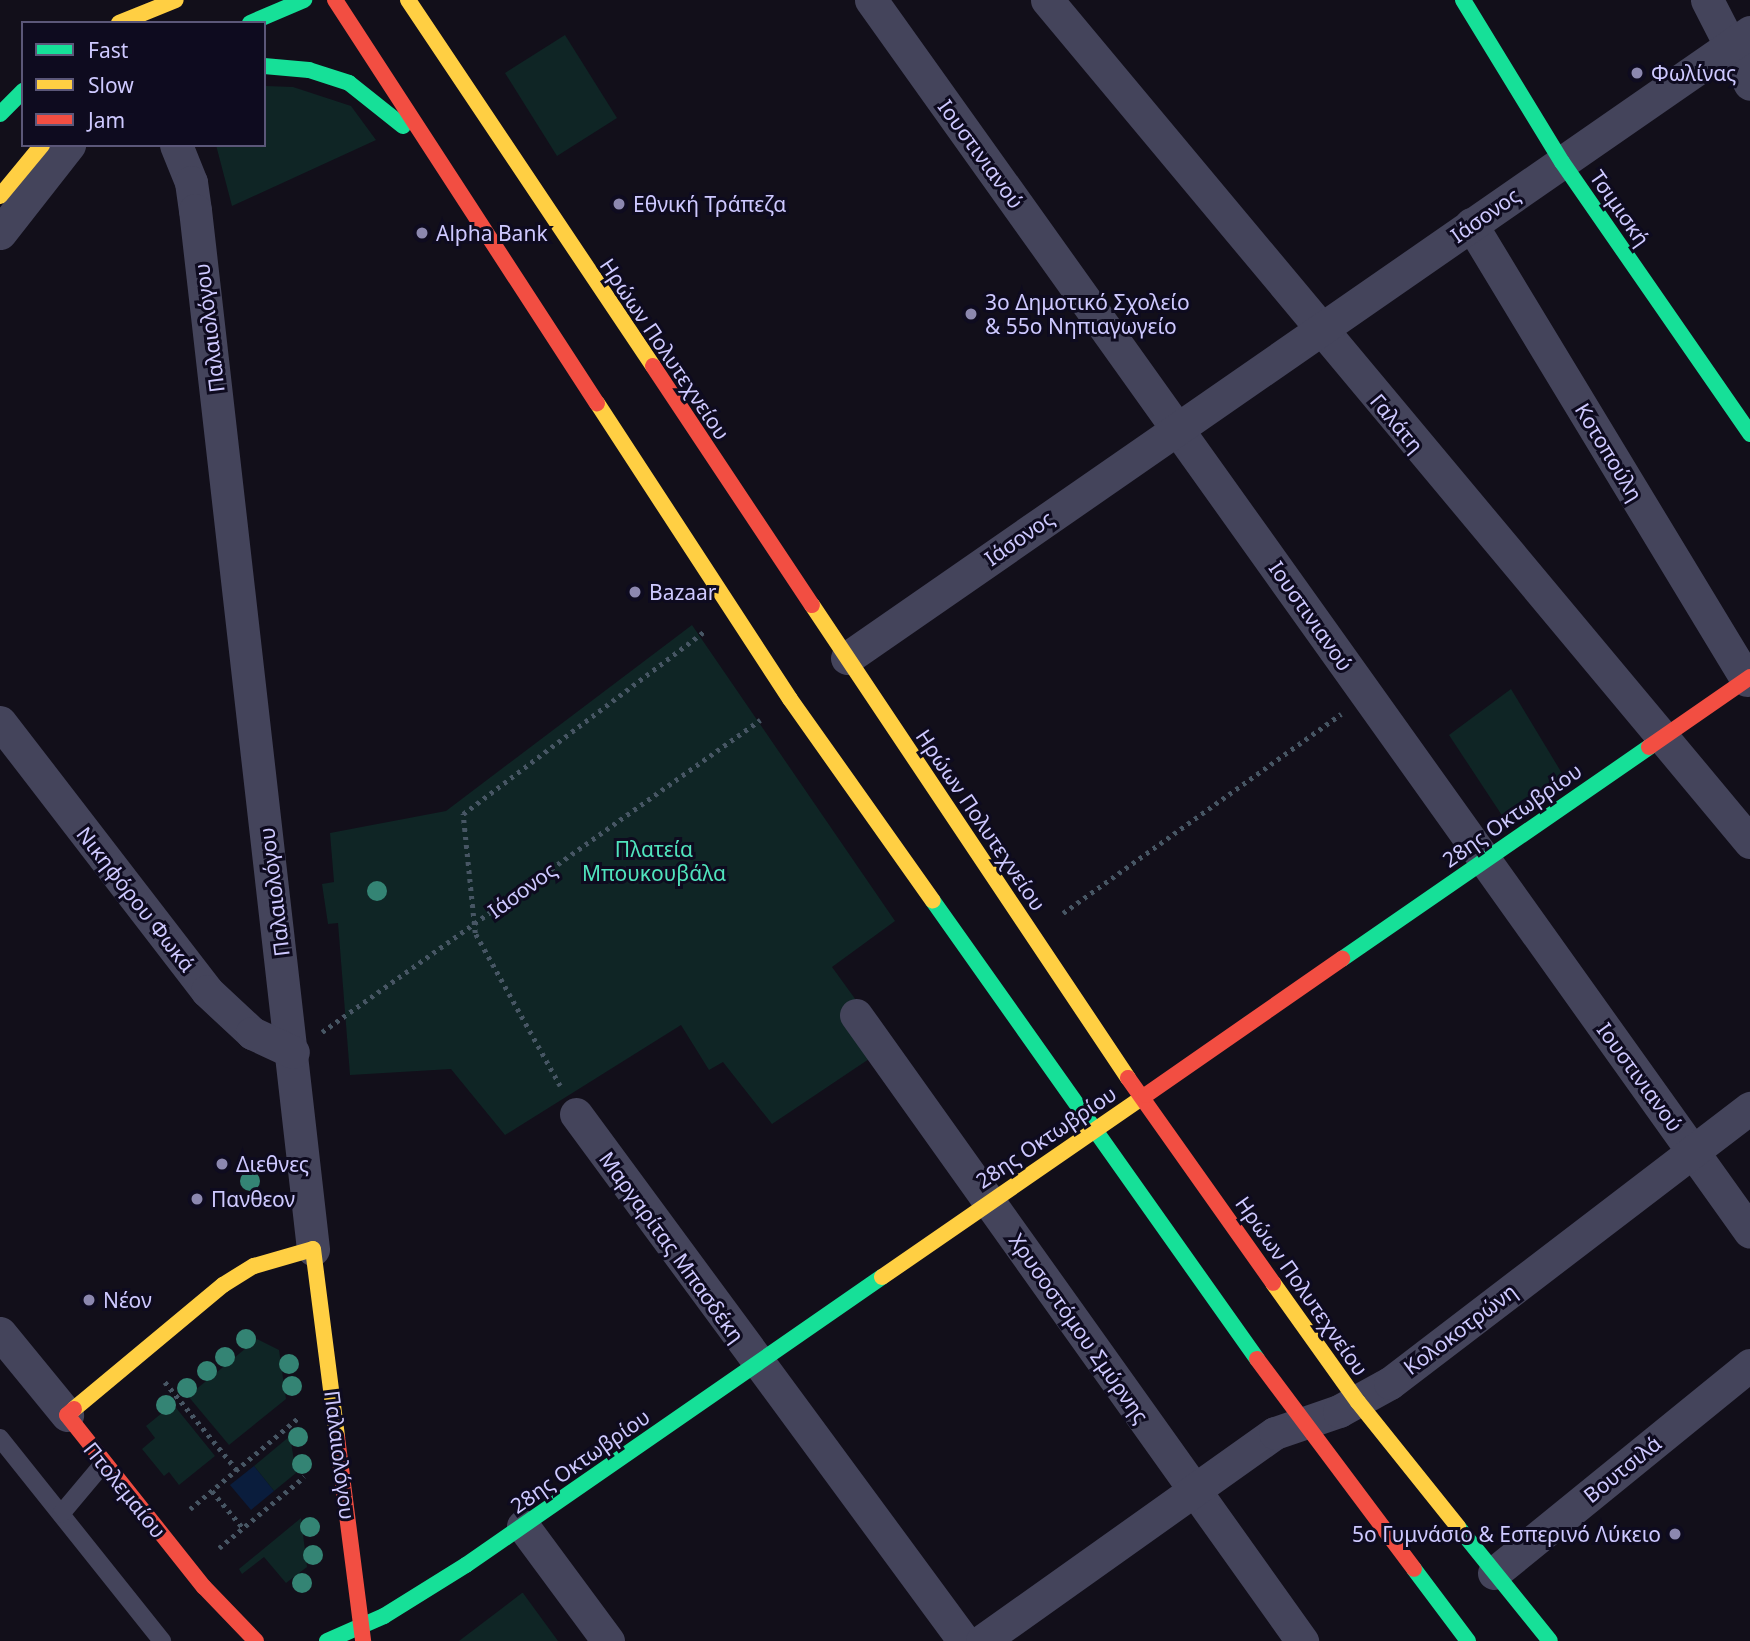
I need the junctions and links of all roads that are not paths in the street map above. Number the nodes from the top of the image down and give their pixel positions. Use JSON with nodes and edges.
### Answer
{"nodes":[{"id":1,"x":177,"y":0,"type":"edge"},
{"id":2,"x":303,"y":0,"type":"edge"},
{"id":3,"x":335,"y":0,"type":"edge"},
{"id":4,"x":408,"y":0,"type":"edge"},
{"id":5,"x":871,"y":0,"type":"edge"},
{"id":6,"x":1047,"y":0,"type":"edge"},
{"id":7,"x":1463,"y":0,"type":"edge"},
{"id":8,"x":1707,"y":0,"type":"edge"},
{"id":9,"x":131,"y":10,"type":"edge"},
{"id":10,"x":255,"y":21,"type":"edge"},
{"id":11,"x":1740,"y":39,"type":"edge"},
{"id":12,"x":266,"y":66,"type":"edge"},
{"id":13,"x":1750,"y":85,"type":"edge"},
{"id":14,"x":21,"y":93,"type":"edge"},
{"id":15,"x":0,"y":114,"type":"edge"},
{"id":16,"x":40,"y":147,"type":"edge"},
{"id":17,"x":67,"y":147,"type":"edge"},
{"id":18,"x":177,"y":147,"type":"edge"},
{"id":19,"x":438,"y":159,"type":"junction"},
{"id":20,"x":1562,"y":162,"type":"junction"},
{"id":21,"x":0,"y":196,"type":"edge"},
{"id":22,"x":1471,"y":224,"type":"junction"},
{"id":23,"x":0,"y":233,"type":"edge"},
{"id":24,"x":1318,"y":330,"type":"junction"},
{"id":25,"x":1177,"y":428,"type":"junction"},
{"id":26,"x":1750,"y":434,"type":"edge"},
{"id":27,"x":847,"y":658,"type":"junction"},
{"id":28,"x":1748,"y":678,"type":"edge"},
{"id":29,"x":0,"y":722,"type":"edge"},
{"id":30,"x":1662,"y":737,"type":"junction"},
{"id":31,"x":1750,"y":842,"type":"edge"},
{"id":32,"x":1484,"y":859,"type":"junction"},
{"id":33,"x":856,"y":1015,"type":"dead end"},
{"id":34,"x":293,"y":1052,"type":"junction"},
{"id":35,"x":1141,"y":1097,"type":"junction"},
{"id":36,"x":1750,"y":1108,"type":"edge"},
{"id":37,"x":576,"y":1114,"type":"road end"},
{"id":38,"x":1093,"y":1129,"type":"junction"},
{"id":39,"x":1693,"y":1151,"type":"junction"},
{"id":40,"x":989,"y":1201,"type":"junction"},
{"id":41,"x":1750,"y":1231,"type":"edge"},
{"id":42,"x":313,"y":1248,"type":"junction"},
{"id":43,"x":1,"y":1336,"type":"edge"},
{"id":44,"x":757,"y":1363,"type":"junction"},
{"id":45,"x":1750,"y":1365,"type":"edge"},
{"id":46,"x":1359,"y":1402,"type":"junction"},
{"id":47,"x":67,"y":1415,"type":"junction"},
{"id":48,"x":1303,"y":1422,"type":"junction"},
{"id":49,"x":0,"y":1438,"type":"edge"},
{"id":50,"x":103,"y":1464,"type":"junction"},
{"id":51,"x":1194,"y":1490,"type":"junction"},
{"id":52,"x":61,"y":1514,"type":"junction"},
{"id":53,"x":523,"y":1526,"type":"junction"},
{"id":54,"x":1494,"y":1573,"type":"junction"},
{"id":55,"x":363,"y":1634,"type":"edge"},
{"id":56,"x":162,"y":1641,"type":"edge"},
{"id":57,"x":256,"y":1641,"type":"edge"},
{"id":58,"x":327,"y":1641,"type":"edge"},
{"id":59,"x":608,"y":1641,"type":"edge"},
{"id":60,"x":964,"y":1641,"type":"edge"},
{"id":61,"x":982,"y":1641,"type":"edge"},
{"id":62,"x":1301,"y":1641,"type":"edge"},
{"id":63,"x":1468,"y":1641,"type":"edge"},
{"id":64,"x":1550,"y":1641,"type":"edge"}],
"edges":[{"from":1,"to":9,"type":"main road"},
{"from":2,"to":10,"type":"main road"},
{"from":3,"to":19,"type":"main road"},
{"from":4,"to":27,"type":"main road","name":"Ηρώων Πολυτεχνείου"},
{"from":5,"to":25,"type":"street","name":"Ιουστινιανού"},
{"from":6,"to":24,"type":"street","name":"Γαλάτη"},
{"from":7,"to":20,"type":"main road","name":"Τσιμισκή"},
{"from":8,"to":11,"type":"street"},
{"from":11,"to":13,"type":"street"},
{"from":11,"to":20,"type":"street","name":"Ιάσονος"},
{"from":12,"to":19,"type":"main road"},
{"from":14,"to":15,"type":"main road"},
{"from":16,"to":21,"type":"main road"},
{"from":17,"to":23,"type":"street"},
{"from":18,"to":34,"type":"street","name":"Παλαιολόγου"},
{"from":19,"to":38,"type":"main road"},
{"from":20,"to":22,"type":"street","name":"Ιάσονος"},
{"from":20,"to":26,"type":"main road","name":"Τσιμισκή"},
{"from":22,"to":24,"type":"street","name":"Ιάσονος"},
{"from":22,"to":28,"type":"street","name":"Κοτοπούλη"},
{"from":24,"to":25,"type":"street","name":"Ιάσονος"},
{"from":24,"to":30,"type":"street","name":"Γαλάτη"},
{"from":25,"to":27,"type":"street","name":"Ιάσονος"},
{"from":25,"to":32,"type":"street","name":"Ιουστινιανού"},
{"from":27,"to":35,"type":"main road","name":"Ηρώων Πολυτεχνείου"},
{"from":28,"to":30,"type":"main road","name":"28ης Οκτωβρίου"},
{"from":29,"to":34,"type":"street","name":"Νικηφόρου Φωκά"},
{"from":30,"to":31,"type":"street","name":"Γαλάτη"},
{"from":30,"to":32,"type":"main road","name":"28ης Οκτωβρίου"},
{"from":32,"to":35,"type":"main road","name":"28ης Οκτωβρίου"},
{"from":32,"to":39,"type":"street","name":"Ιουστινιανού"},
{"from":33,"to":40,"type":"street","name":"Χρυσοστόμου Σμύρνης"},
{"from":34,"to":42,"type":"street","name":"Παλαιολόγου"},
{"from":35,"to":38,"type":"main road","name":"28ης Οκτωβρίου"},
{"from":35,"to":46,"type":"main road","name":"Ηρώων Πολυτεχνείου"},
{"from":36,"to":39,"type":"street","name":"Κολοκοτρώνη"},
{"from":37,"to":44,"type":"street","name":"Μαργαρίτας Μπασδέκη"},
{"from":38,"to":40,"type":"main road","name":"28ης Οκτωβρίου"},
{"from":38,"to":48,"type":"main road"},
{"from":39,"to":41,"type":"street","name":"Ιουστινιανού"},
{"from":39,"to":46,"type":"street","name":"Κολοκοτρώνη"},
{"from":40,"to":44,"type":"main road","name":"28ης Οκτωβρίου"},
{"from":40,"to":51,"type":"street","name":"Χρυσοστόμου Σμύρνης"},
{"from":42,"to":47,"type":"main road"},
{"from":42,"to":55,"type":"main road","name":"Παλαιολόγου"},
{"from":43,"to":47,"type":"street","name":"Πτολεμαίου"},
{"from":44,"to":53,"type":"main road","name":"28ης Οκτωβρίου"},
{"from":44,"to":60,"type":"street","name":"Μαργαρίτας Μπασδέκη"},
{"from":45,"to":54,"type":"street","name":"Βουτσιλά"},
{"from":46,"to":48,"type":"street","name":"Κολοκοτρώνη"},
{"from":46,"to":54,"type":"main road","name":"Ηρώων Πολυτεχνείου"},
{"from":47,"to":50,"type":"main road","name":"Πτολεμαίου"},
{"from":48,"to":51,"type":"street","name":"Κολοκοτρώνη"},
{"from":48,"to":63,"type":"main road"},
{"from":49,"to":52,"type":"lane"},
{"from":50,"to":52,"type":"lane"},
{"from":50,"to":57,"type":"main road","name":"Πτολεμαίου"},
{"from":51,"to":61,"type":"street","name":"Κολοκοτρώνη"},
{"from":51,"to":62,"type":"street","name":"Χρυσοστόμου Σμύρνης"},
{"from":52,"to":56,"type":"lane"},
{"from":53,"to":55,"type":"main road","name":"28ης Οκτωβρίου"},
{"from":53,"to":59,"type":"street"},
{"from":54,"to":64,"type":"main road","name":"Ηρώων Πολυτεχνείου"},
{"from":55,"to":58,"type":"main road"}]}
